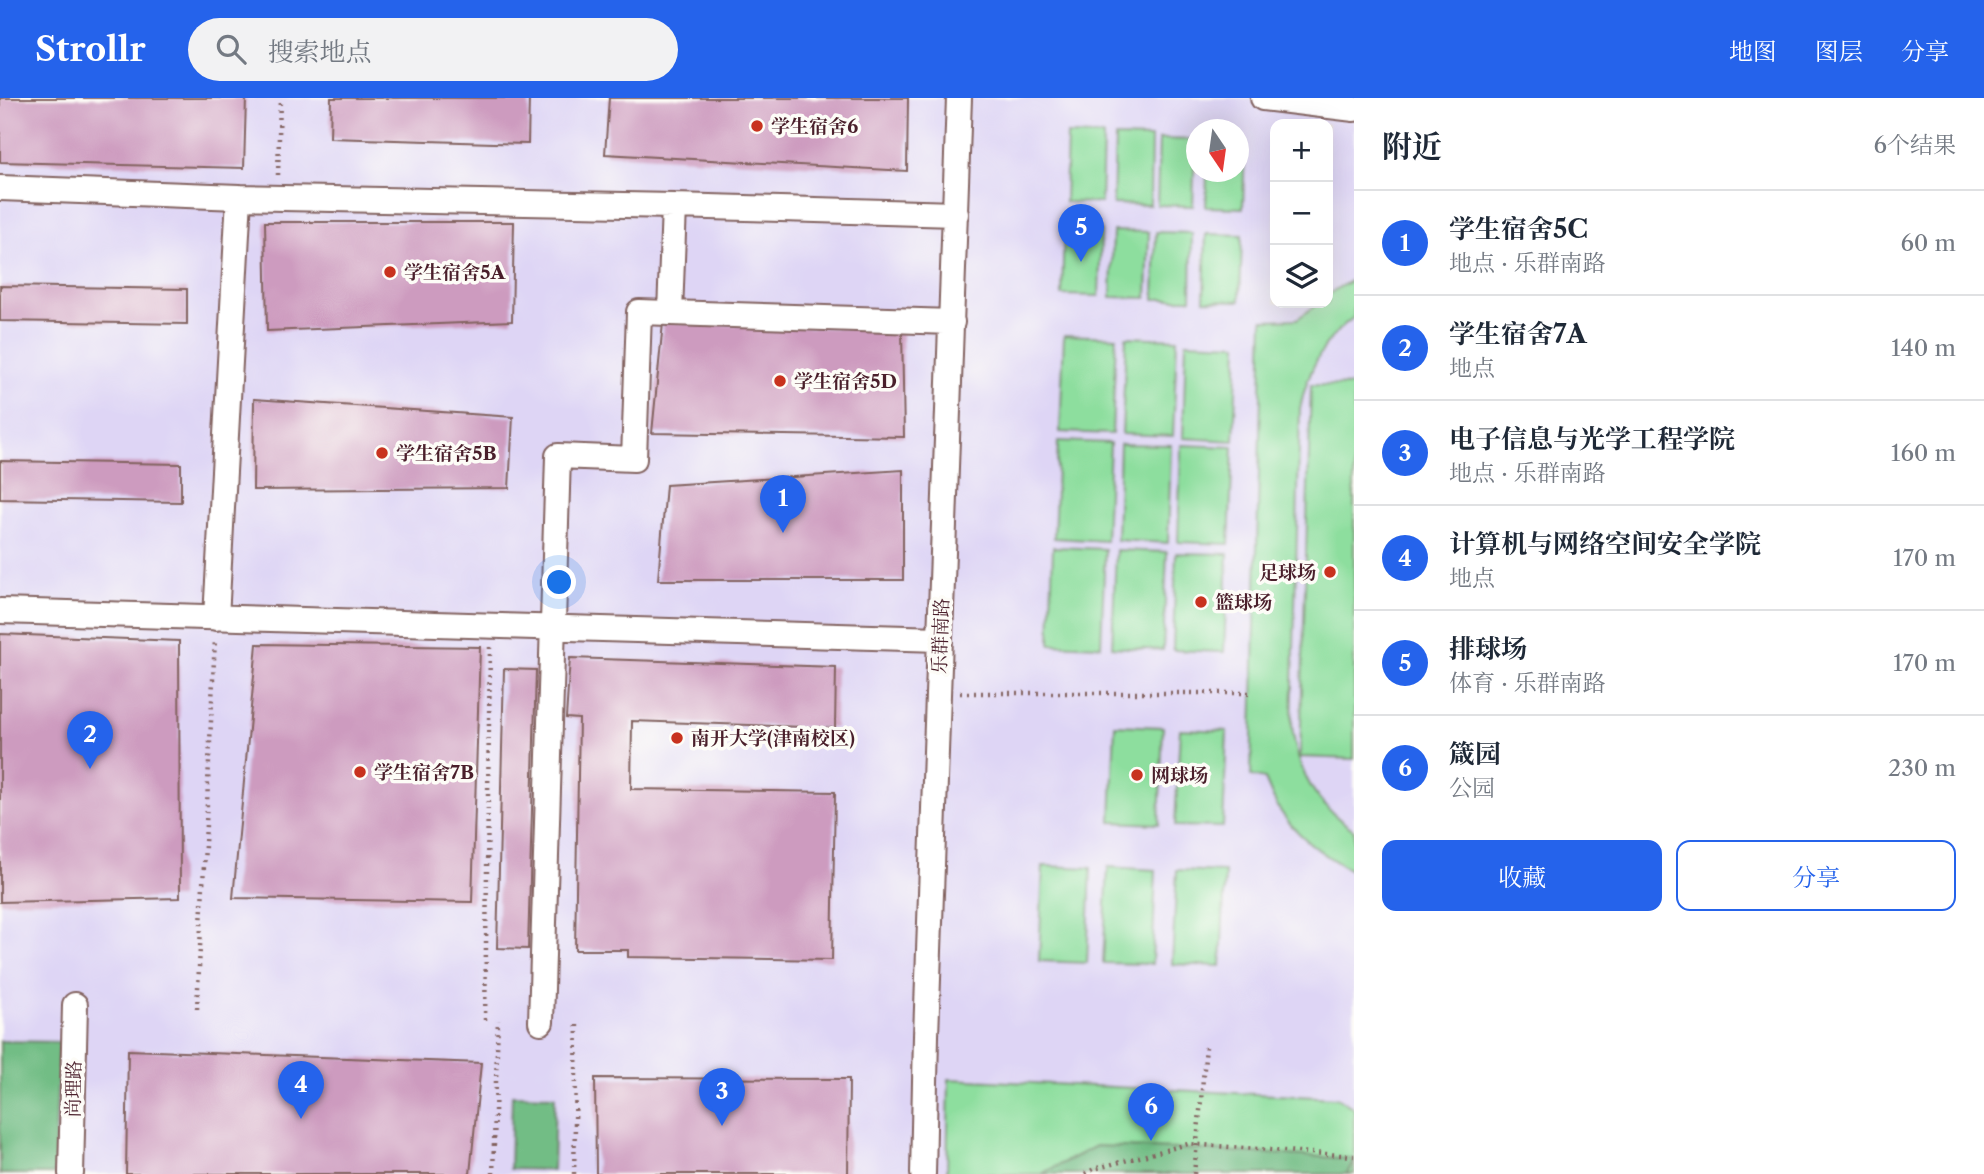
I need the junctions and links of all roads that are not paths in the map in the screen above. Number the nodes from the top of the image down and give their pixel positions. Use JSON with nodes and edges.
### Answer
{"nodes":[{"id":1,"x":958,"y":98,"type":"edge"},
{"id":2,"x":1263,"y":98,"type":"edge"},
{"id":3,"x":1354,"y":109,"type":"edge"},
{"id":4,"x":0,"y":188,"type":"edge"},
{"id":5,"x":239,"y":197,"type":"junction"},
{"id":6,"x":674,"y":206,"type":"junction"},
{"id":7,"x":956,"y":215,"type":"junction"},
{"id":8,"x":670,"y":313,"type":"junction"},
{"id":9,"x":952,"y":322,"type":"junction"},
{"id":10,"x":0,"y":611,"type":"edge"},
{"id":11,"x":216,"y":618,"type":"junction"},
{"id":12,"x":552,"y":627,"type":"junction"},
{"id":13,"x":940,"y":639,"type":"junction"},
{"id":14,"x":75,"y":1004,"type":"dead end"},
{"id":15,"x":541,"y":1022,"type":"dead end"},
{"id":16,"x":71,"y":1174,"type":"edge"},
{"id":17,"x":923,"y":1174,"type":"edge"}],
"edges":[{"from":1,"to":7,"type":"street","name":"乐群南路"},
{"from":2,"to":3,"type":"street"},
{"from":4,"to":5,"type":"street"},
{"from":5,"to":6,"type":"street"},
{"from":5,"to":11,"type":"street"},
{"from":6,"to":7,"type":"street"},
{"from":6,"to":8,"type":"street"},
{"from":7,"to":9,"type":"street","name":"乐群南路"},
{"from":8,"to":9,"type":"street"},
{"from":8,"to":12,"type":"street"},
{"from":9,"to":13,"type":"street","name":"乐群南路"},
{"from":10,"to":11,"type":"street"},
{"from":11,"to":12,"type":"street"},
{"from":12,"to":13,"type":"street"},
{"from":12,"to":15,"type":"street"},
{"from":13,"to":17,"type":"street","name":"乐群南路"},
{"from":14,"to":16,"type":"street","name":"尚理路"}]}
